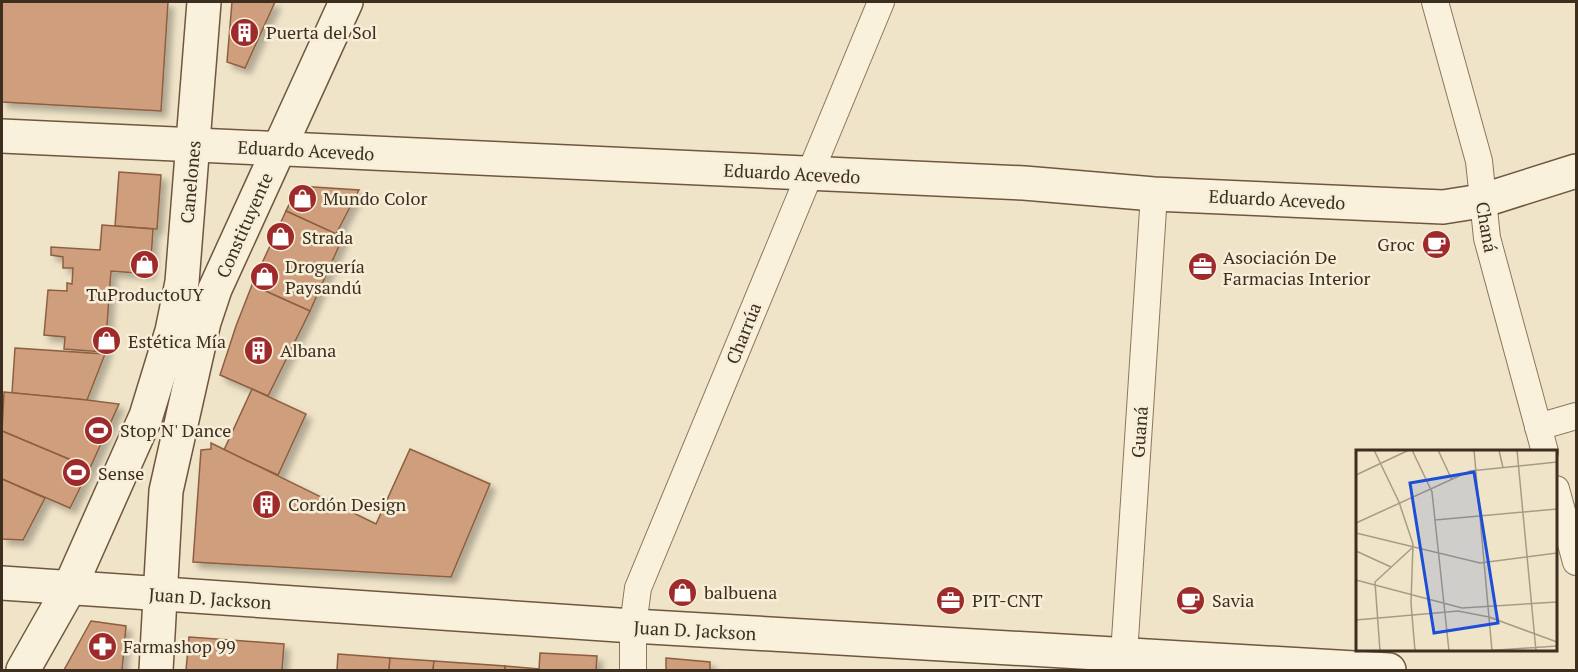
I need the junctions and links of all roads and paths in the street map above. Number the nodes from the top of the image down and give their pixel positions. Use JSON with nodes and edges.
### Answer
{"nodes":[{"id":1,"x":204,"y":2,"type":"edge"},
{"id":2,"x":346,"y":2,"type":"edge"},
{"id":3,"x":881,"y":2,"type":"edge"},
{"id":4,"x":1435,"y":2,"type":"edge"},
{"id":5,"x":2,"y":136,"type":"edge"},
{"id":6,"x":194,"y":144,"type":"junction"},
{"id":7,"x":278,"y":148,"type":"junction"},
{"id":8,"x":1576,"y":171,"type":"edge"},
{"id":9,"x":807,"y":175,"type":"junction"},
{"id":10,"x":1154,"y":194,"type":"junction"},
{"id":11,"x":1482,"y":201,"type":"junction"},
{"id":12,"x":1576,"y":416,"type":"edge"},
{"id":13,"x":1538,"y":427,"type":"junction"},
{"id":14,"x":1544,"y":450,"type":"edge"},
{"id":15,"x":1557,"y":493,"type":"edge"},
{"id":16,"x":1576,"y":562,"type":"edge"},
{"id":17,"x":2,"y":584,"type":"edge"},
{"id":18,"x":70,"y":587,"type":"junction"},
{"id":19,"x":162,"y":596,"type":"junction"},
{"id":20,"x":633,"y":626,"type":"junction"},
{"id":21,"x":1124,"y":662,"type":"edge"},
{"id":22,"x":22,"y":670,"type":"edge"},
{"id":23,"x":156,"y":670,"type":"edge"},
{"id":24,"x":633,"y":670,"type":"edge"},
{"id":25,"x":1389,"y":670,"type":"edge"}],
"edges":[{"from":1,"to":6,"type":"street","name":"Canelones"},
{"from":2,"to":7,"type":"street","name":"Constituyente"},
{"from":3,"to":9,"type":"street","name":"Charrúa"},
{"from":4,"to":11,"type":"street","name":"Chaná"},
{"from":5,"to":6,"type":"street","name":"Eduardo Acevedo"},
{"from":6,"to":7,"type":"street","name":"Eduardo Acevedo"},
{"from":6,"to":18,"type":"street","name":"Canelones"},
{"from":7,"to":9,"type":"street","name":"Eduardo Acevedo"},
{"from":7,"to":19,"type":"street","name":"Constituyente"},
{"from":8,"to":11,"type":"street","name":"Eduardo Acevedo"},
{"from":9,"to":10,"type":"street","name":"Eduardo Acevedo"},
{"from":9,"to":20,"type":"street","name":"Charrúa"},
{"from":10,"to":11,"type":"street","name":"Eduardo Acevedo"},
{"from":10,"to":21,"type":"street","name":"Guaná"},
{"from":11,"to":13,"type":"street","name":"Chaná"},
{"from":12,"to":13,"type":"street"},
{"from":13,"to":14,"type":"street","name":"Chaná"},
{"from":15,"to":16,"type":"street"},
{"from":17,"to":18,"type":"street","name":"Juan D. Jackson"},
{"from":18,"to":19,"type":"street","name":"Juan D. Jackson"},
{"from":18,"to":22,"type":"street"},
{"from":19,"to":20,"type":"street","name":"Juan D. Jackson"},
{"from":19,"to":23,"type":"street"},
{"from":20,"to":21,"type":"street","name":"Juan D. Jackson"},
{"from":20,"to":24,"type":"street","name":"Charrúa"},
{"from":21,"to":25,"type":"street","name":"Juan D. Jackson"}]}
